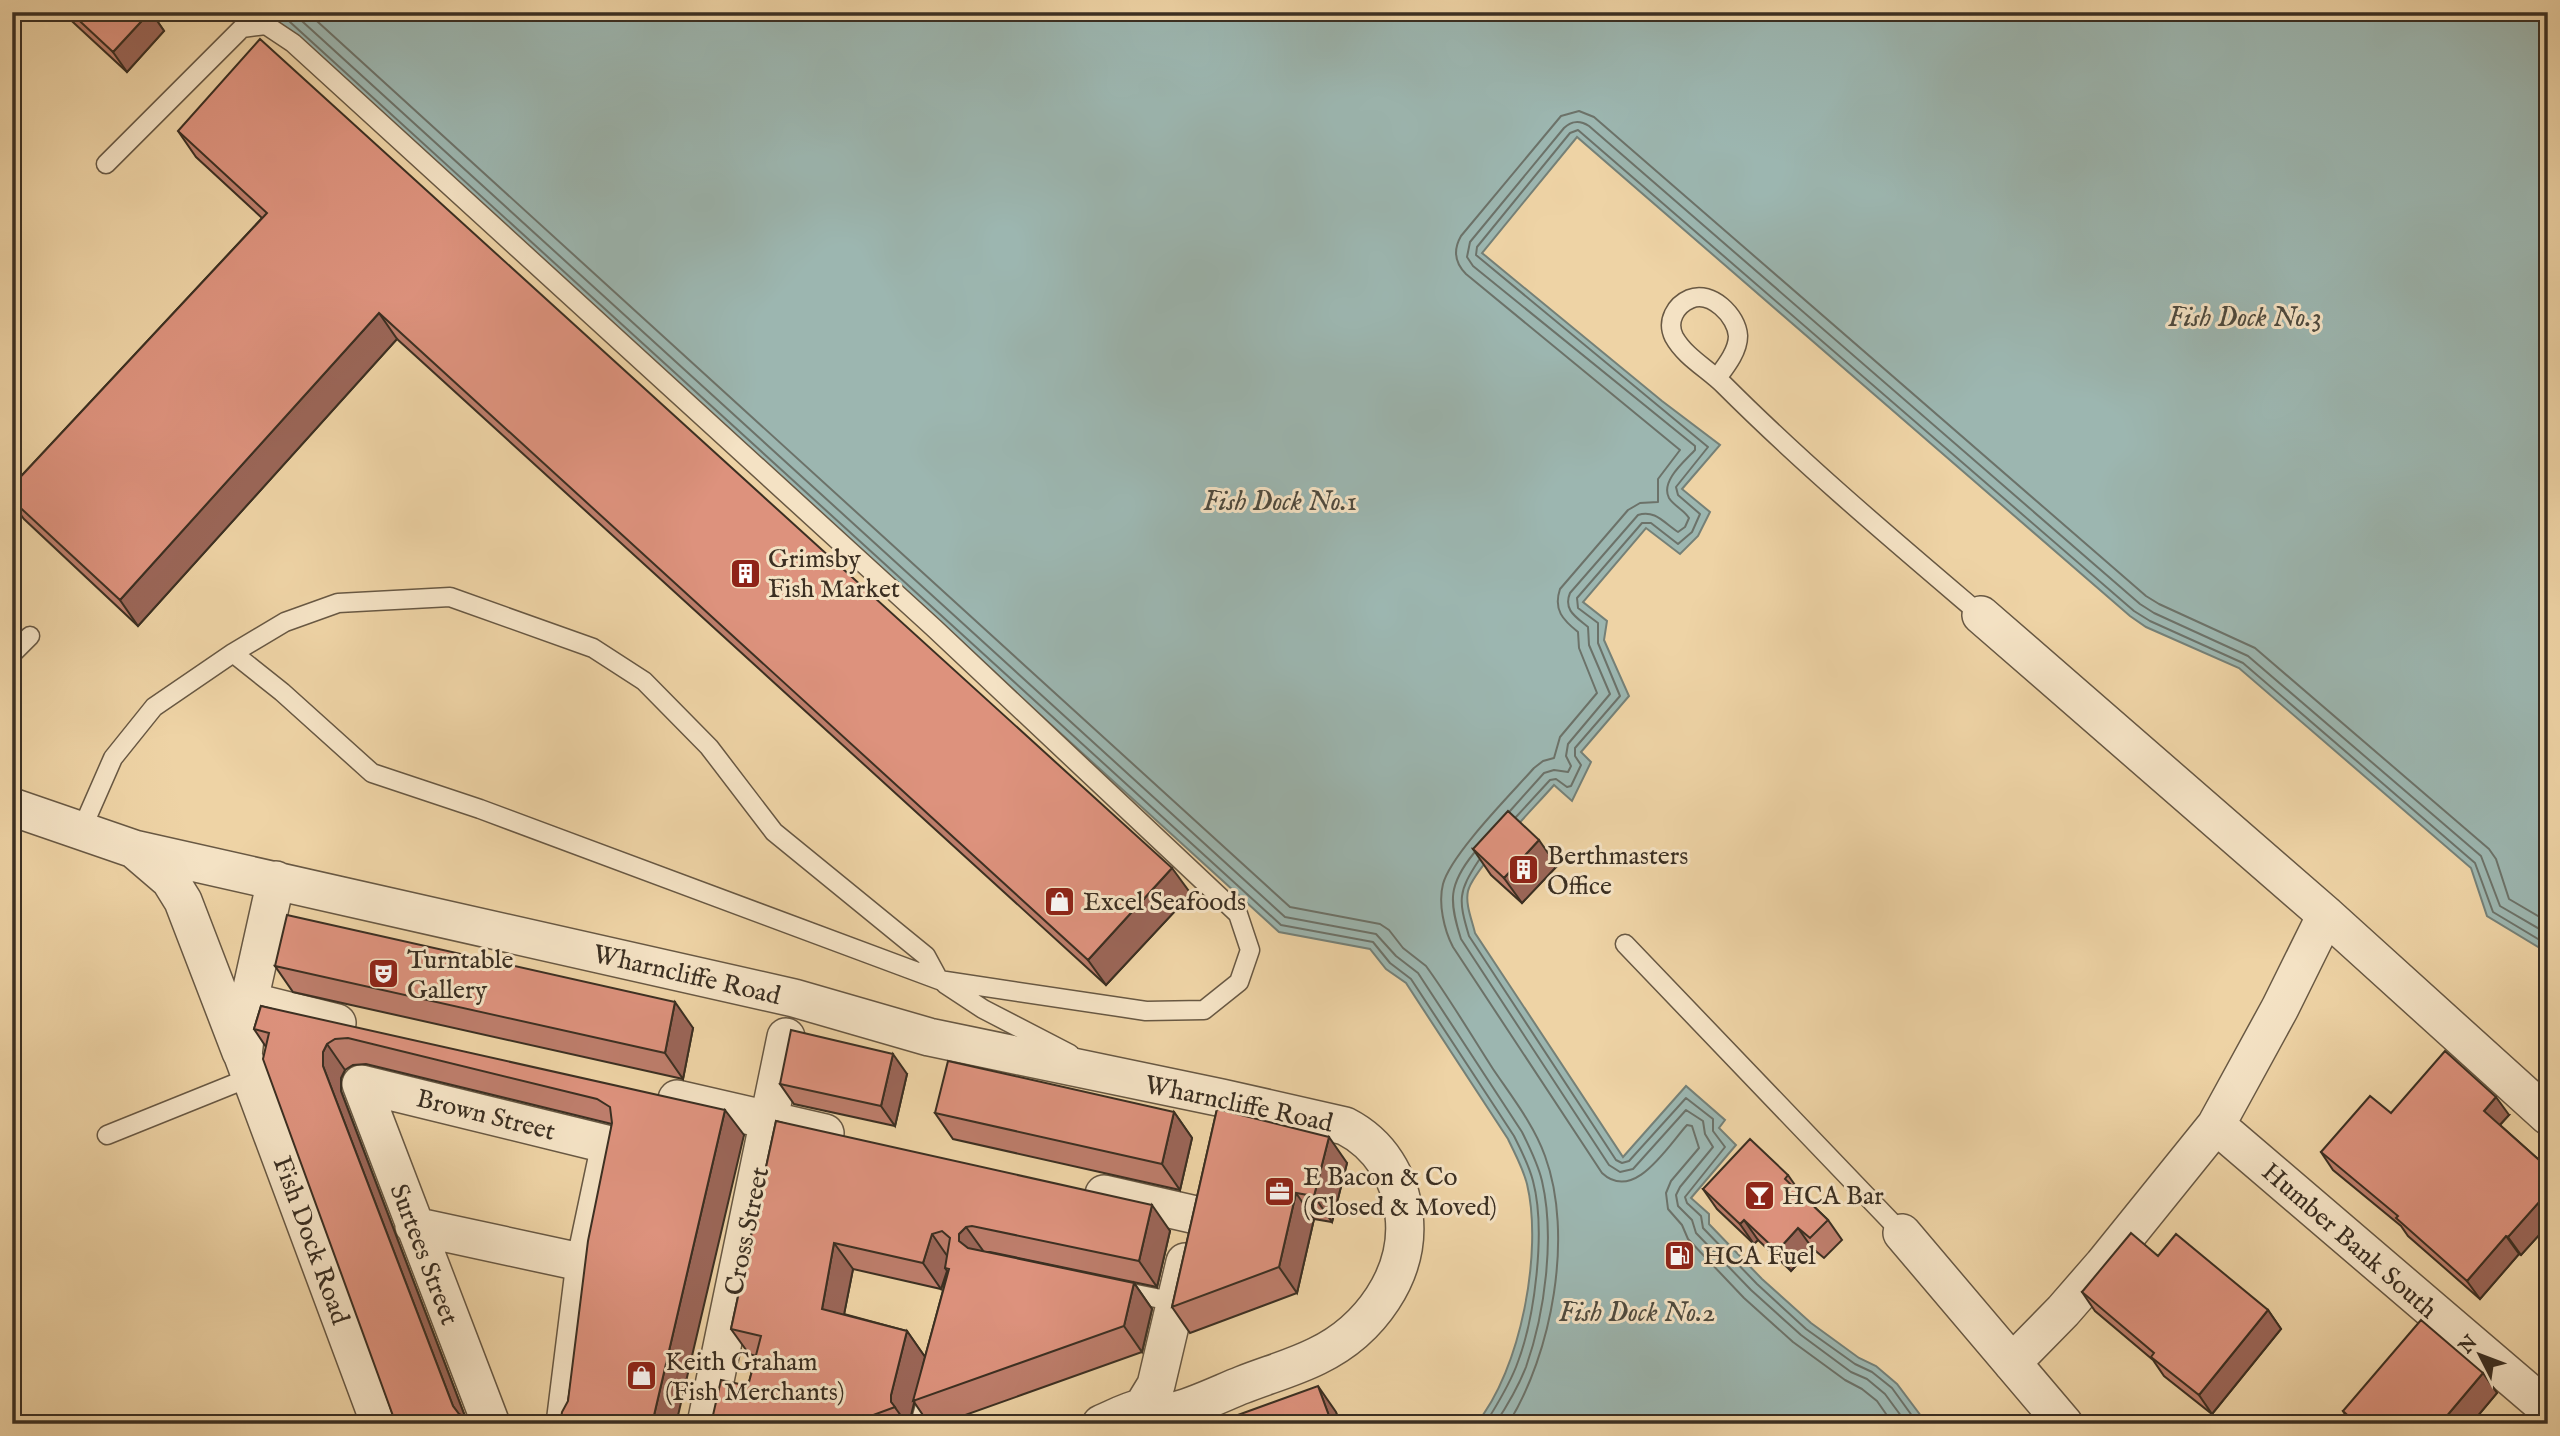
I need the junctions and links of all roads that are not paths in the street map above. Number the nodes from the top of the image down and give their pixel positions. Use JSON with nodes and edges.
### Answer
{"nodes":[{"id":1,"x":106,"y":164,"type":"dead end"},
{"id":2,"x":1717,"y":378,"type":"junction"},
{"id":3,"x":1981,"y":615,"type":"joint"},
{"id":4,"x":30,"y":636,"type":"dead end"},
{"id":5,"x":233,"y":653,"type":"junction"},
{"id":6,"x":12,"y":654,"type":"edge"},
{"id":7,"x":12,"y":807,"type":"edge"},
{"id":8,"x":81,"y":831,"type":"junction"},
{"id":9,"x":134,"y":849,"type":"junction"},
{"id":10,"x":276,"y":880,"type":"junction"},
{"id":11,"x":2326,"y":915,"type":"junction"},
{"id":12,"x":1625,"y":944,"type":"dead end"},
{"id":13,"x":939,"y":980,"type":"junction"},
{"id":14,"x":249,"y":1001,"type":"junction"},
{"id":15,"x":368,"y":1030,"type":"edge"},
{"id":16,"x":786,"y":1037,"type":"dead end"},
{"id":17,"x":247,"y":1066,"type":"junction"},
{"id":18,"x":1109,"y":1074,"type":"junction"},
{"id":19,"x":361,"y":1084,"type":"joint"},
{"id":20,"x":648,"y":1093,"type":"edge"},
{"id":21,"x":2548,"y":1116,"type":"edge"},
{"id":22,"x":769,"y":1120,"type":"junction"},
{"id":23,"x":2216,"y":1125,"type":"junction"},
{"id":24,"x":107,"y":1135,"type":"dead end"},
{"id":25,"x":862,"y":1141,"type":"edge"},
{"id":26,"x":1204,"y":1179,"type":"edge"},
{"id":27,"x":1076,"y":1188,"type":"edge"},
{"id":28,"x":1196,"y":1214,"type":"junction"},
{"id":29,"x":414,"y":1226,"type":"junction"},
{"id":30,"x":1902,"y":1233,"type":"joint"},
{"id":31,"x":585,"y":1263,"type":"junction"},
{"id":32,"x":1108,"y":1288,"type":"edge"},
{"id":33,"x":1176,"y":1302,"type":"junction"},
{"id":34,"x":2012,"y":1363,"type":"junction"},
{"id":35,"x":933,"y":1372,"type":"edge"},
{"id":36,"x":1142,"y":1408,"type":"junction"},
{"id":37,"x":2548,"y":1409,"type":"edge"},
{"id":38,"x":380,"y":1424,"type":"edge"},
{"id":39,"x":491,"y":1424,"type":"edge"},
{"id":40,"x":565,"y":1424,"type":"edge"},
{"id":41,"x":706,"y":1424,"type":"edge"},
{"id":42,"x":920,"y":1424,"type":"edge"},
{"id":43,"x":1101,"y":1424,"type":"edge"},
{"id":44,"x":2064,"y":1424,"type":"edge"}],
"edges":[{"from":1,"to":13,"type":"lane"},
{"from":2,"to":2,"type":"lane"},
{"from":2,"to":3,"type":"lane"},
{"from":3,"to":11,"type":"street"},
{"from":4,"to":6,"type":"lane"},
{"from":5,"to":8,"type":"lane"},
{"from":5,"to":13,"type":"lane"},
{"from":5,"to":13,"type":"lane"},
{"from":7,"to":8,"type":"street","name":"Wharncliffe Road"},
{"from":8,"to":9,"type":"street","name":"Wharncliffe Road"},
{"from":9,"to":10,"type":"street","name":"Wharncliffe Road"},
{"from":9,"to":17,"type":"street","name":"Fish Dock Road"},
{"from":10,"to":14,"type":"street","name":"Fish Dock Road"},
{"from":10,"to":18,"type":"street","name":"Wharncliffe Road"},
{"from":11,"to":21,"type":"street"},
{"from":11,"to":23,"type":"street"},
{"from":12,"to":30,"type":"lane"},
{"from":13,"to":18,"type":"lane"},
{"from":14,"to":15,"type":"street"},
{"from":14,"to":17,"type":"street","name":"Fish Dock Road"},
{"from":16,"to":22,"type":"street","name":"Cross Street"},
{"from":17,"to":24,"type":"lane"},
{"from":17,"to":38,"type":"street","name":"Fish Dock Road"},
{"from":18,"to":36,"type":"street","name":"Wharncliffe Road"},
{"from":19,"to":29,"type":"street","name":"Surtees Street"},
{"from":19,"to":31,"type":"street","name":"Brown Street"},
{"from":20,"to":22,"type":"street"},
{"from":22,"to":25,"type":"street"},
{"from":22,"to":41,"type":"street","name":"Cross Street"},
{"from":23,"to":34,"type":"street"},
{"from":23,"to":37,"type":"street","name":"Humber Bank South"},
{"from":26,"to":28,"type":"street"},
{"from":27,"to":28,"type":"street"},
{"from":28,"to":33,"type":"street"},
{"from":29,"to":31,"type":"street"},
{"from":29,"to":39,"type":"street","name":"Surtees Street"},
{"from":30,"to":34,"type":"street"},
{"from":31,"to":40,"type":"street"},
{"from":32,"to":33,"type":"lane"},
{"from":33,"to":36,"type":"street"},
{"from":34,"to":44,"type":"street"},
{"from":35,"to":42,"type":"lane"},
{"from":36,"to":43,"type":"street"}]}
